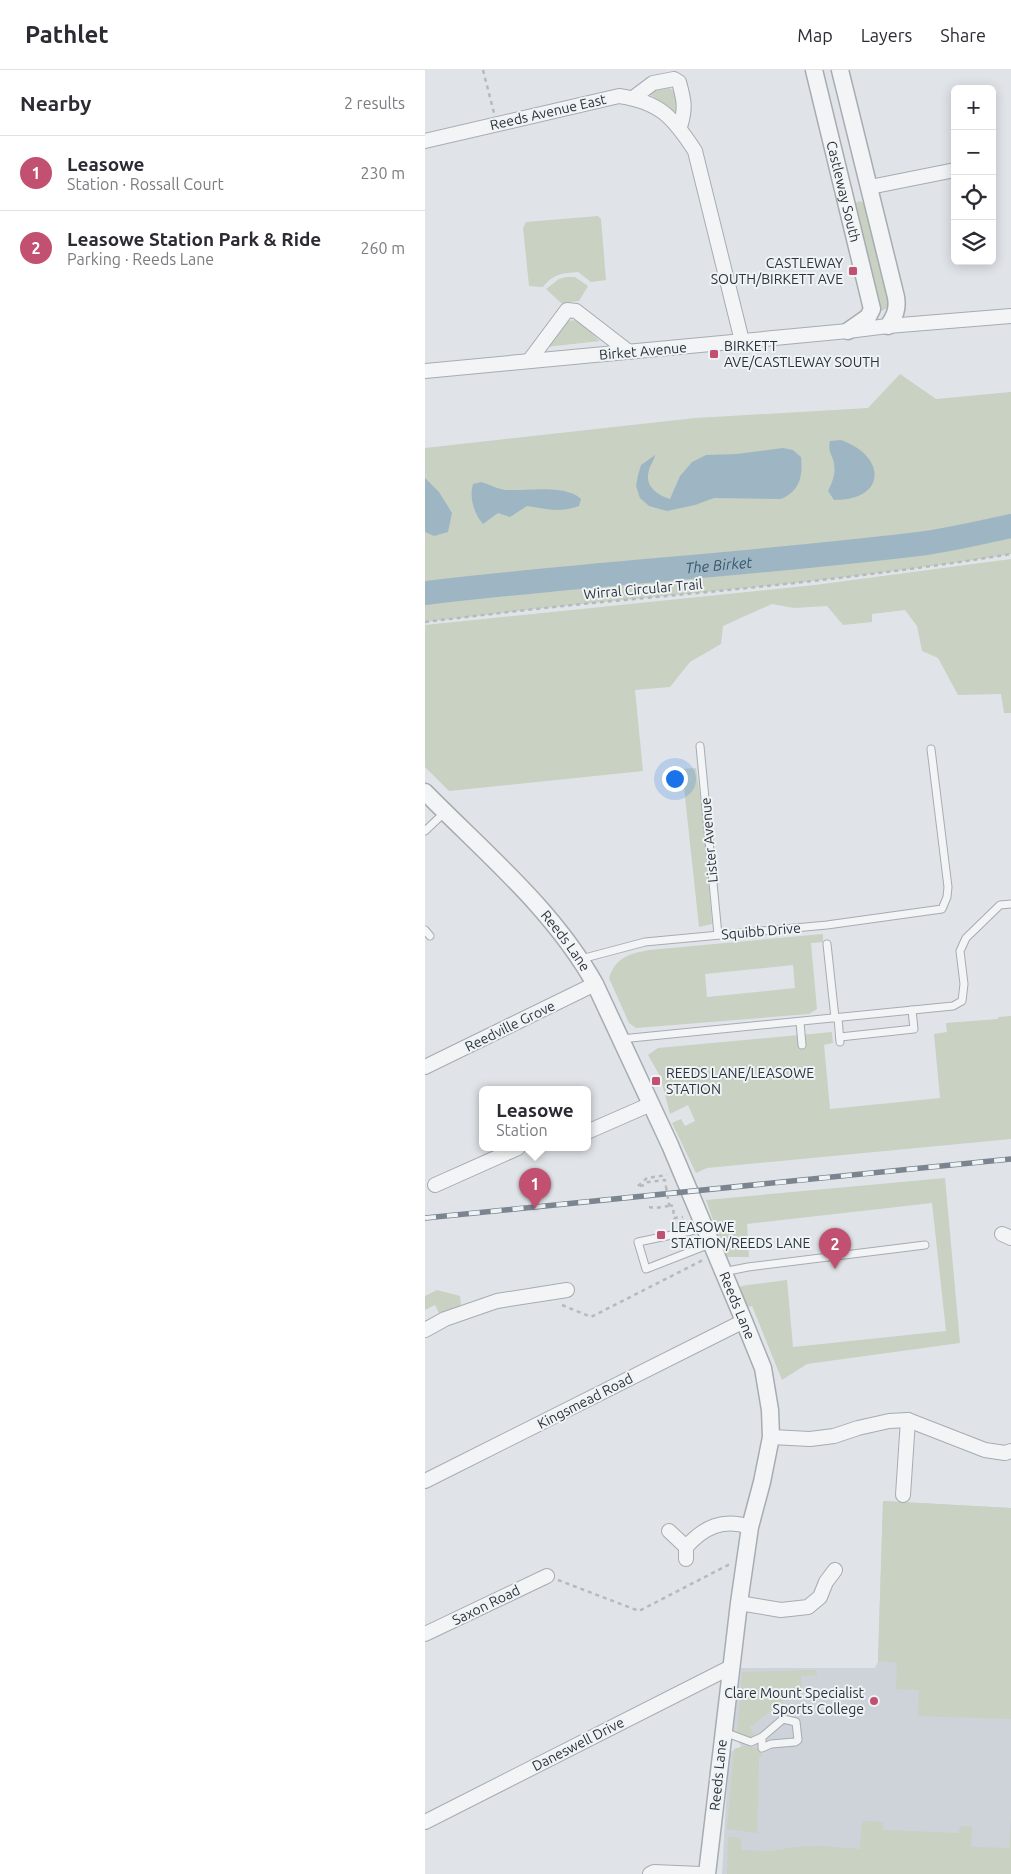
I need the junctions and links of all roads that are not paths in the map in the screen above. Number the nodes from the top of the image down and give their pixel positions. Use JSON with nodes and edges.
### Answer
{"nodes":[{"id":1,"x":814,"y":70,"type":"edge"},
{"id":2,"x":840,"y":70,"type":"edge"},
{"id":3,"x":633,"y":98,"type":"junction"},
{"id":4,"x":679,"y":127,"type":"junction"},
{"id":5,"x":425,"y":141,"type":"edge"},
{"id":6,"x":951,"y":171,"type":"edge"},
{"id":7,"x":870,"y":188,"type":"junction"},
{"id":8,"x":844,"y":194,"type":"junction"},
{"id":9,"x":1011,"y":316,"type":"edge"},
{"id":10,"x":888,"y":326,"type":"junction"},
{"id":11,"x":848,"y":331,"type":"junction"},
{"id":12,"x":742,"y":341,"type":"junction"},
{"id":13,"x":629,"y":352,"type":"junction"},
{"id":14,"x":529,"y":361,"type":"junction"},
{"id":15,"x":426,"y":370,"type":"edge"},
{"id":16,"x":700,"y":746,"type":"dead end"},
{"id":17,"x":931,"y":749,"type":"dead end"},
{"id":18,"x":425,"y":792,"type":"edge"},
{"id":19,"x":445,"y":812,"type":"junction"},
{"id":20,"x":425,"y":831,"type":"edge"},
{"id":21,"x":1011,"y":904,"type":"edge"},
{"id":22,"x":718,"y":935,"type":"junction"},
{"id":23,"x":827,"y":944,"type":"dead end"},
{"id":24,"x":581,"y":959,"type":"junction"},
{"id":25,"x":595,"y":984,"type":"junction"},
{"id":26,"x":911,"y":1010,"type":"junction"},
{"id":27,"x":836,"y":1018,"type":"junction"},
{"id":28,"x":800,"y":1022,"type":"junction"},
{"id":29,"x":621,"y":1039,"type":"junction"},
{"id":30,"x":802,"y":1045,"type":"dead end"},
{"id":31,"x":425,"y":1067,"type":"edge"},
{"id":32,"x":651,"y":1104,"type":"junction"},
{"id":33,"x":591,"y":1130,"type":"edge"},
{"id":34,"x":511,"y":1151,"type":"edge"},
{"id":35,"x":435,"y":1185,"type":"dead end"},
{"id":36,"x":703,"y":1227,"type":"junction"},
{"id":37,"x":925,"y":1245,"type":"dead end"},
{"id":38,"x":707,"y":1252,"type":"junction"},
{"id":39,"x":723,"y":1272,"type":"junction"},
{"id":40,"x":567,"y":1290,"type":"dead end"},
{"id":41,"x":744,"y":1321,"type":"junction"},
{"id":42,"x":425,"y":1330,"type":"edge"},
{"id":43,"x":908,"y":1420,"type":"junction"},
{"id":44,"x":771,"y":1436,"type":"junction"},
{"id":45,"x":1011,"y":1452,"type":"edge"},
{"id":46,"x":425,"y":1481,"type":"edge"},
{"id":47,"x":903,"y":1495,"type":"dead end"},
{"id":48,"x":750,"y":1527,"type":"junction"},
{"id":49,"x":669,"y":1530,"type":"dead end"},
{"id":50,"x":835,"y":1570,"type":"dead end"},
{"id":51,"x":547,"y":1576,"type":"road end"},
{"id":52,"x":739,"y":1603,"type":"junction"},
{"id":53,"x":425,"y":1634,"type":"edge"},
{"id":54,"x":731,"y":1667,"type":"junction"},
{"id":55,"x":723,"y":1732,"type":"junction"},
{"id":56,"x":762,"y":1737,"type":"junction"},
{"id":57,"x":425,"y":1822,"type":"edge"},
{"id":58,"x":651,"y":1874,"type":"edge"},
{"id":59,"x":700,"y":1874,"type":"edge"},
{"id":60,"x":707,"y":1874,"type":"edge"}],
"edges":[{"from":1,"to":8,"type":"street","name":"Castleway South"},
{"from":2,"to":7,"type":"street","name":"Castleway South"},
{"from":3,"to":4,"type":"street","name":"Reeds Avenue East"},
{"from":3,"to":4,"type":"street"},
{"from":3,"to":5,"type":"street","name":"Reeds Avenue East"},
{"from":4,"to":12,"type":"street","name":"Reeds Avenue East"},
{"from":6,"to":7,"type":"street"},
{"from":7,"to":8,"type":"street"},
{"from":7,"to":10,"type":"street","name":"Castleway South"},
{"from":8,"to":11,"type":"street","name":"Castleway South"},
{"from":9,"to":10,"type":"street","name":"Birket Avenue"},
{"from":10,"to":11,"type":"street","name":"Birket Avenue"},
{"from":11,"to":12,"type":"street","name":"Birket Avenue"},
{"from":12,"to":13,"type":"street","name":"Birket Avenue"},
{"from":13,"to":14,"type":"street","name":"Birket Avenue"},
{"from":13,"to":14,"type":"street"},
{"from":14,"to":15,"type":"street","name":"Birket Avenue"},
{"from":16,"to":22,"type":"lane","name":"Lister Avenue"},
{"from":17,"to":22,"type":"lane","name":"Squibb Drive"},
{"from":18,"to":19,"type":"street","name":"Reeds Lane"},
{"from":19,"to":20,"type":"lane"},
{"from":19,"to":24,"type":"street","name":"Reeds Lane"},
{"from":21,"to":26,"type":"lane"},
{"from":22,"to":24,"type":"lane","name":"Squibb Drive"},
{"from":23,"to":27,"type":"lane"},
{"from":24,"to":25,"type":"street","name":"Reeds Lane"},
{"from":25,"to":29,"type":"street","name":"Reeds Lane"},
{"from":25,"to":31,"type":"street","name":"Reedville Grove"},
{"from":26,"to":27,"type":"lane"},
{"from":26,"to":27,"type":"lane"},
{"from":27,"to":28,"type":"lane"},
{"from":28,"to":29,"type":"lane"},
{"from":28,"to":30,"type":"lane"},
{"from":29,"to":32,"type":"street","name":"Reeds Lane"},
{"from":32,"to":33,"type":"street"},
{"from":32,"to":36,"type":"street","name":"Reeds Lane"},
{"from":34,"to":35,"type":"street"},
{"from":36,"to":38,"type":"street","name":"Reeds Lane"},
{"from":36,"to":38,"type":"lane"},
{"from":37,"to":39,"type":"lane"},
{"from":38,"to":39,"type":"street","name":"Reeds Lane"},
{"from":39,"to":41,"type":"street","name":"Reeds Lane"},
{"from":40,"to":42,"type":"street"},
{"from":41,"to":44,"type":"street","name":"Reeds Lane"},
{"from":41,"to":46,"type":"street","name":"Kingsmead Road"},
{"from":43,"to":44,"type":"street"},
{"from":43,"to":45,"type":"street"},
{"from":43,"to":47,"type":"street"},
{"from":44,"to":48,"type":"street","name":"Reeds Lane"},
{"from":48,"to":49,"type":"street"},
{"from":48,"to":52,"type":"street","name":"Reeds Lane"},
{"from":50,"to":52,"type":"street"},
{"from":51,"to":53,"type":"street","name":"Saxon Road"},
{"from":52,"to":54,"type":"street","name":"Reeds Lane"},
{"from":54,"to":55,"type":"street","name":"Reeds Lane"},
{"from":54,"to":57,"type":"street","name":"Daneswell Drive"},
{"from":55,"to":56,"type":"lane"},
{"from":55,"to":60,"type":"street","name":"Reeds Lane"},
{"from":56,"to":56,"type":"lane"},
{"from":58,"to":59,"type":"street"}]}
